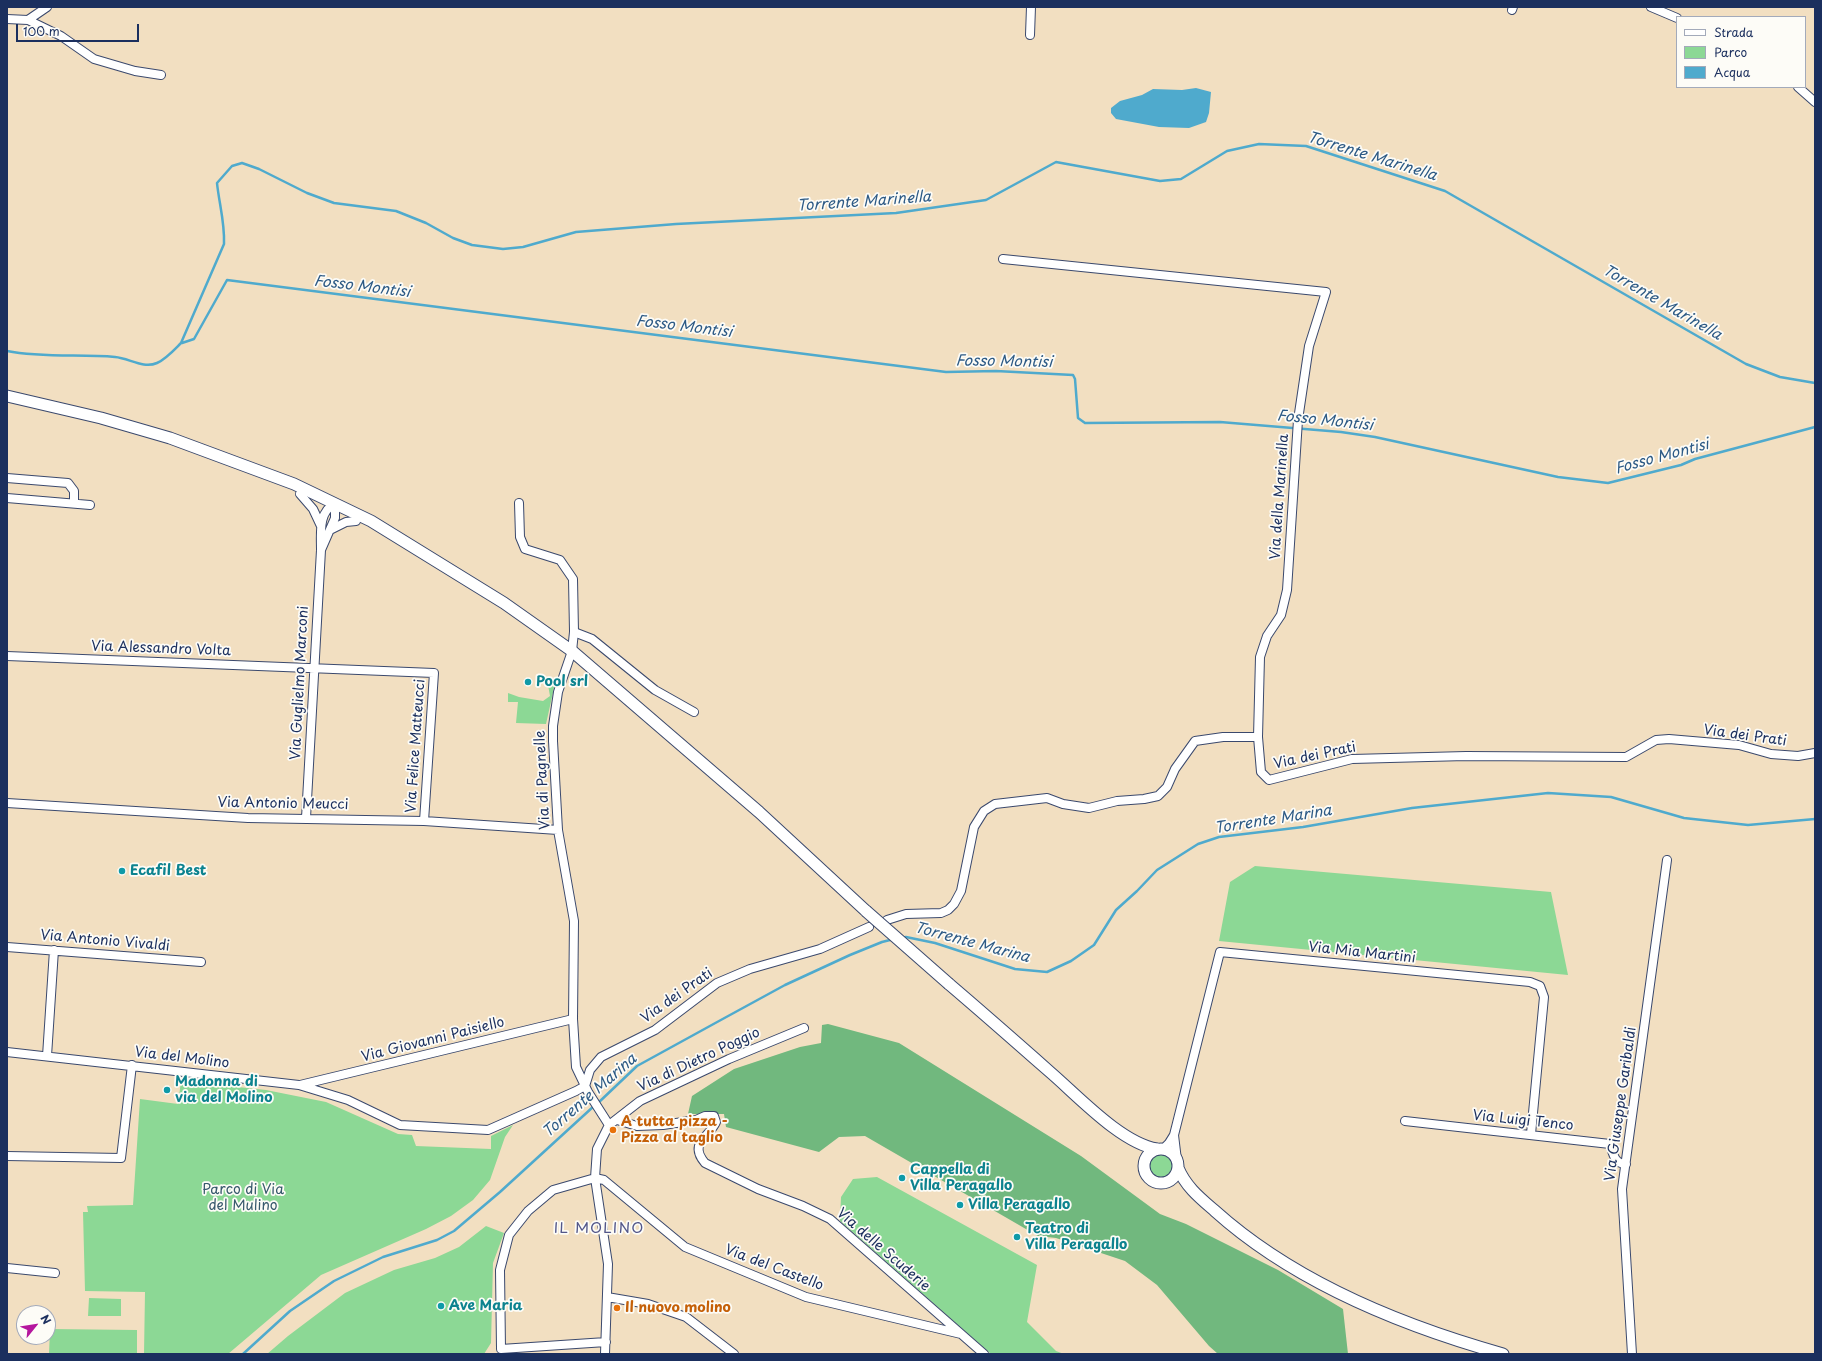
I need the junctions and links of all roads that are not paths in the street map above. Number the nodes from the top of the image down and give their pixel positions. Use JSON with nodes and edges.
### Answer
{"nodes":[{"id":1,"x":47,"y":7,"type":"edge"},
{"id":2,"x":1031,"y":7,"type":"edge"},
{"id":3,"x":1651,"y":7,"type":"edge"},
{"id":4,"x":1676,"y":18,"type":"edge"},
{"id":5,"x":7,"y":19,"type":"edge"},
{"id":6,"x":28,"y":20,"type":"junction"},
{"id":7,"x":1030,"y":35,"type":"dead end"},
{"id":8,"x":161,"y":75,"type":"dead end"},
{"id":9,"x":1799,"y":88,"type":"edge"},
{"id":10,"x":1815,"y":102,"type":"edge"},
{"id":11,"x":1003,"y":259,"type":"dead end"},
{"id":12,"x":7,"y":396,"type":"edge"},
{"id":13,"x":269,"y":476,"type":"junction"},
{"id":14,"x":7,"y":478,"type":"edge"},
{"id":15,"x":300,"y":494,"type":"junction"},
{"id":16,"x":7,"y":498,"type":"edge"},
{"id":17,"x":74,"y":503,"type":"junction"},
{"id":18,"x":519,"y":503,"type":"dead end"},
{"id":19,"x":90,"y":505,"type":"dead end"},
{"id":20,"x":333,"y":508,"type":"junction"},
{"id":21,"x":356,"y":521,"type":"junction"},
{"id":22,"x":321,"y":526,"type":"junction"},
{"id":23,"x":330,"y":530,"type":"junction"},
{"id":24,"x":399,"y":539,"type":"junction"},
{"id":25,"x":321,"y":550,"type":"junction"},
{"id":26,"x":574,"y":632,"type":"junction"},
{"id":27,"x":572,"y":651,"type":"junction"},
{"id":28,"x":7,"y":656,"type":"edge"},
{"id":29,"x":314,"y":668,"type":"junction"},
{"id":30,"x":694,"y":712,"type":"dead end"},
{"id":31,"x":1258,"y":737,"type":"junction"},
{"id":32,"x":1815,"y":753,"type":"edge"},
{"id":33,"x":7,"y":803,"type":"edge"},
{"id":34,"x":306,"y":818,"type":"junction"},
{"id":35,"x":424,"y":821,"type":"junction"},
{"id":36,"x":558,"y":830,"type":"junction"},
{"id":37,"x":1667,"y":860,"type":"dead end"},
{"id":38,"x":887,"y":920,"type":"dead end"},
{"id":39,"x":869,"y":927,"type":"dead end"},
{"id":40,"x":7,"y":947,"type":"edge"},
{"id":41,"x":54,"y":950,"type":"junction"},
{"id":42,"x":201,"y":962,"type":"dead end"},
{"id":43,"x":573,"y":1019,"type":"junction"},
{"id":44,"x":804,"y":1028,"type":"dead end"},
{"id":45,"x":7,"y":1052,"type":"edge"},
{"id":46,"x":47,"y":1056,"type":"junction"},
{"id":47,"x":132,"y":1065,"type":"junction"},
{"id":48,"x":299,"y":1085,"type":"junction"},
{"id":49,"x":586,"y":1089,"type":"junction"},
{"id":50,"x":617,"y":1120,"type":"junction"},
{"id":51,"x":1405,"y":1121,"type":"dead end"},
{"id":52,"x":607,"y":1122,"type":"junction"},
{"id":53,"x":1531,"y":1134,"type":"junction"},
{"id":54,"x":1174,"y":1135,"type":"junction"},
{"id":55,"x":1132,"y":1140,"type":"junction"},
{"id":56,"x":1160,"y":1149,"type":"junction"},
{"id":57,"x":7,"y":1156,"type":"edge"},
{"id":58,"x":1144,"y":1163,"type":"junction"},
{"id":59,"x":1178,"y":1164,"type":"junction"},
{"id":60,"x":1626,"y":1164,"type":"junction"},
{"id":61,"x":595,"y":1178,"type":"junction"},
{"id":62,"x":1165,"y":1182,"type":"junction"},
{"id":63,"x":1188,"y":1187,"type":"junction"},
{"id":64,"x":7,"y":1268,"type":"edge"},
{"id":65,"x":55,"y":1273,"type":"dead end"},
{"id":66,"x":607,"y":1297,"type":"junction"},
{"id":67,"x":961,"y":1334,"type":"junction"},
{"id":68,"x":606,"y":1342,"type":"junction"},
{"id":69,"x":501,"y":1352,"type":"edge"},
{"id":70,"x":605,"y":1354,"type":"edge"},
{"id":71,"x":734,"y":1354,"type":"edge"},
{"id":72,"x":984,"y":1354,"type":"edge"},
{"id":73,"x":1503,"y":1354,"type":"edge"},
{"id":74,"x":1632,"y":1354,"type":"edge"}],
"edges":[{"from":1,"to":6,"type":"street"},
{"from":2,"to":7,"type":"street"},
{"from":3,"to":4,"type":"street"},
{"from":5,"to":6,"type":"street"},
{"from":6,"to":8,"type":"street"},
{"from":9,"to":10,"type":"street"},
{"from":11,"to":31,"type":"street","name":"Via della Marinella"},
{"from":12,"to":13,"type":"main road"},
{"from":13,"to":15,"type":"main road"},
{"from":13,"to":20,"type":"main road"},
{"from":14,"to":17,"type":"street"},
{"from":15,"to":20,"type":"main road"},
{"from":15,"to":22,"type":"street","name":"Via Guglielmo Marconi"},
{"from":16,"to":17,"type":"street"},
{"from":17,"to":19,"type":"street"},
{"from":18,"to":26,"type":"street","name":"Via di Pagnelle"},
{"from":20,"to":21,"type":"main road"},
{"from":20,"to":22,"type":"street","name":"Via Guglielmo Marconi"},
{"from":20,"to":23,"type":"street","name":"Via Guglielmo Marconi"},
{"from":20,"to":24,"type":"main road"},
{"from":21,"to":23,"type":"street"},
{"from":21,"to":24,"type":"main road"},
{"from":22,"to":25,"type":"street","name":"Via Guglielmo Marconi"},
{"from":23,"to":25,"type":"street","name":"Via Guglielmo Marconi"},
{"from":24,"to":27,"type":"main road"},
{"from":25,"to":29,"type":"street","name":"Via Guglielmo Marconi"},
{"from":26,"to":27,"type":"street","name":"Via di Pagnelle"},
{"from":26,"to":30,"type":"street"},
{"from":27,"to":36,"type":"street","name":"Via di Pagnelle"},
{"from":27,"to":55,"type":"main road","bridge":true},
{"from":28,"to":29,"type":"street","name":"Via Alessandro Volta"},
{"from":29,"to":34,"type":"street","name":"Via Guglielmo Marconi"},
{"from":29,"to":35,"type":"street","name":"Via Felice Matteucci"},
{"from":31,"to":32,"type":"street","name":"Via dei Prati"},
{"from":31,"to":38,"type":"street"},
{"from":33,"to":34,"type":"street","name":"Via Antonio Meucci"},
{"from":34,"to":35,"type":"street","name":"Via Antonio Meucci"},
{"from":35,"to":36,"type":"street","name":"Via Antonio Meucci"},
{"from":36,"to":43,"type":"street","name":"Via di Pagnelle"},
{"from":37,"to":60,"type":"street","name":"Via Giuseppe Garibaldi"},
{"from":39,"to":49,"type":"street","name":"Via dei Prati"},
{"from":40,"to":41,"type":"street","name":"Via Antonio Vivaldi"},
{"from":41,"to":42,"type":"street","name":"Via Antonio Vivaldi"},
{"from":41,"to":46,"type":"street"},
{"from":43,"to":48,"type":"street","name":"Via Giovanni Paisiello"},
{"from":43,"to":49,"type":"street","name":"Via di Pagnelle"},
{"from":44,"to":50,"type":"street","name":"Via di Dietro Poggio"},
{"from":45,"to":46,"type":"street","name":"Via del Molino"},
{"from":46,"to":47,"type":"street","name":"Via del Molino"},
{"from":47,"to":48,"type":"street","name":"Via del Molino"},
{"from":47,"to":57,"type":"street"},
{"from":48,"to":49,"type":"street","name":"Via del Molino"},
{"from":49,"to":52,"type":"street"},
{"from":50,"to":52,"type":"street","name":"Via di Dietro Poggio"},
{"from":50,"to":67,"type":"street","name":"Via delle Scuderie"},
{"from":51,"to":53,"type":"street","name":"Via Luigi Tenco"},
{"from":52,"to":61,"type":"street"},
{"from":53,"to":54,"type":"street","name":"Via Mia Martini"},
{"from":53,"to":60,"type":"street","name":"Via Luigi Tenco"},
{"from":54,"to":56,"type":"street","name":"Via Mia Martini"},
{"from":54,"to":59,"type":"street","name":"Via Mia Martini"},
{"from":55,"to":56,"type":"main road"},
{"from":55,"to":58,"type":"main road"},
{"from":56,"to":58,"type":"main road"},
{"from":56,"to":59,"type":"main road"},
{"from":58,"to":62,"type":"main road"},
{"from":59,"to":62,"type":"main road"},
{"from":59,"to":63,"type":"main road"},
{"from":60,"to":74,"type":"street","name":"Via Giuseppe Garibaldi"},
{"from":61,"to":66,"type":"street"},
{"from":61,"to":67,"type":"street","name":"Via del Castello"},
{"from":61,"to":69,"type":"street"},
{"from":62,"to":63,"type":"main road"},
{"from":63,"to":73,"type":"main road"},
{"from":64,"to":65,"type":"street"},
{"from":66,"to":68,"type":"street"},
{"from":66,"to":71,"type":"street"},
{"from":67,"to":72,"type":"street","name":"Via del Castello"},
{"from":68,"to":69,"type":"street"},
{"from":68,"to":70,"type":"street"}]}
